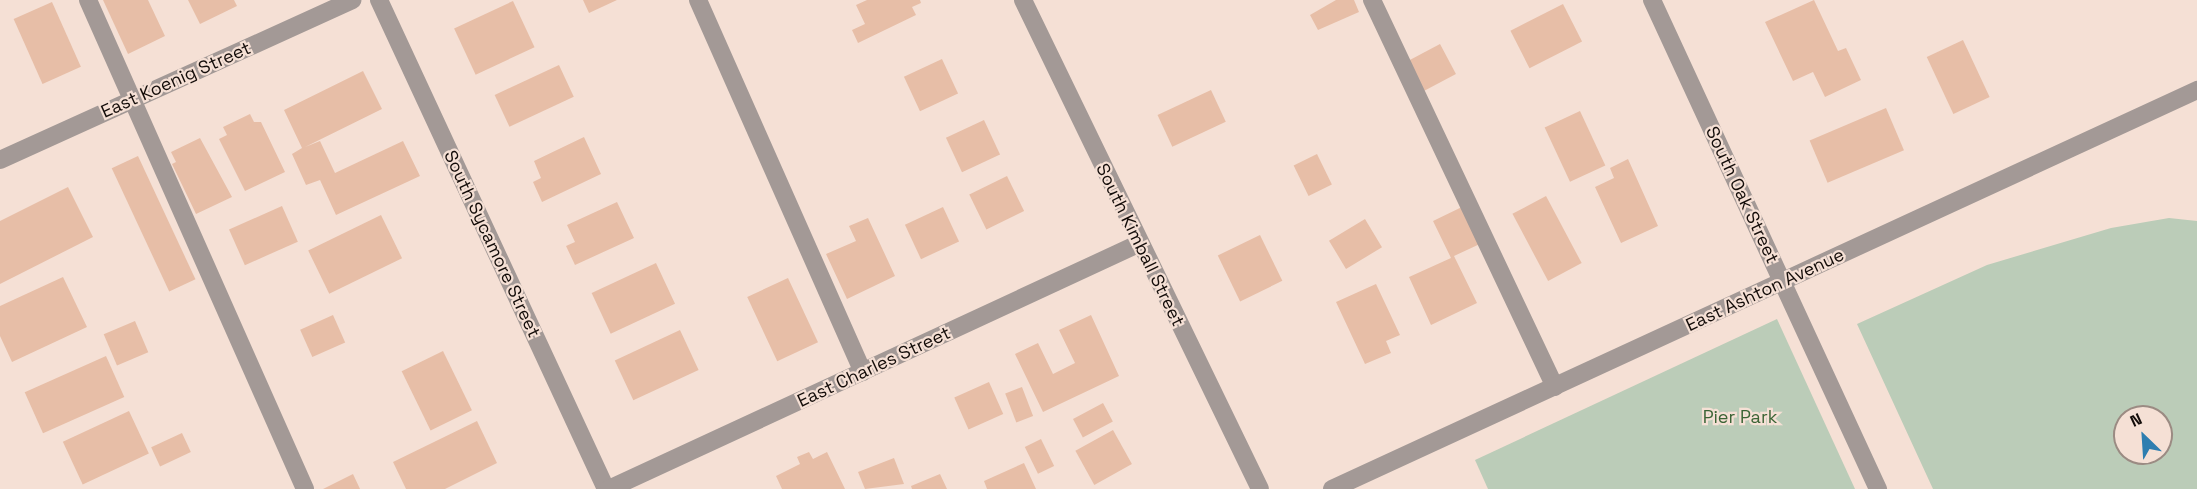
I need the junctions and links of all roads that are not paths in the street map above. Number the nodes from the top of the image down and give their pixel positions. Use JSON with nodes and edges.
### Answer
{"nodes":[{"id":1,"x":88,"y":0,"type":"edge"},
{"id":2,"x":352,"y":0,"type":"edge"},
{"id":3,"x":379,"y":0,"type":"edge"},
{"id":4,"x":698,"y":0,"type":"edge"},
{"id":5,"x":1023,"y":0,"type":"edge"},
{"id":6,"x":1372,"y":0,"type":"edge"},
{"id":7,"x":1652,"y":0,"type":"edge"},
{"id":8,"x":2197,"y":90,"type":"edge"},
{"id":9,"x":135,"y":99,"type":"junction"},
{"id":10,"x":0,"y":160,"type":"edge"},
{"id":11,"x":1138,"y":243,"type":"junction"},
{"id":12,"x":1782,"y":282,"type":"junction"},
{"id":13,"x":863,"y":372,"type":"junction"},
{"id":14,"x":1554,"y":387,"type":"junction"},
{"id":15,"x":305,"y":489,"type":"edge"},
{"id":16,"x":607,"y":489,"type":"edge"},
{"id":17,"x":1260,"y":489,"type":"edge"},
{"id":18,"x":1332,"y":489,"type":"edge"},
{"id":19,"x":1878,"y":489,"type":"edge"}],
"edges":[{"from":1,"to":9,"type":"street"},
{"from":2,"to":9,"type":"street","name":"East Koenig Street"},
{"from":3,"to":16,"type":"street","name":"South Sycamore Street"},
{"from":4,"to":13,"type":"street"},
{"from":5,"to":11,"type":"street","name":"South Kimball Street"},
{"from":6,"to":14,"type":"street"},
{"from":7,"to":12,"type":"street","name":"South Oak Street"},
{"from":8,"to":12,"type":"street","name":"East Ashton Avenue"},
{"from":9,"to":10,"type":"street","name":"East Koenig Street"},
{"from":9,"to":15,"type":"street"},
{"from":11,"to":13,"type":"street","name":"East Charles Street"},
{"from":11,"to":17,"type":"street","name":"South Kimball Street"},
{"from":12,"to":14,"type":"street","name":"East Ashton Avenue"},
{"from":12,"to":19,"type":"street","name":"South Oak Street"},
{"from":13,"to":16,"type":"street","name":"East Charles Street"},
{"from":14,"to":18,"type":"street","name":"East Ashton Avenue"}]}
